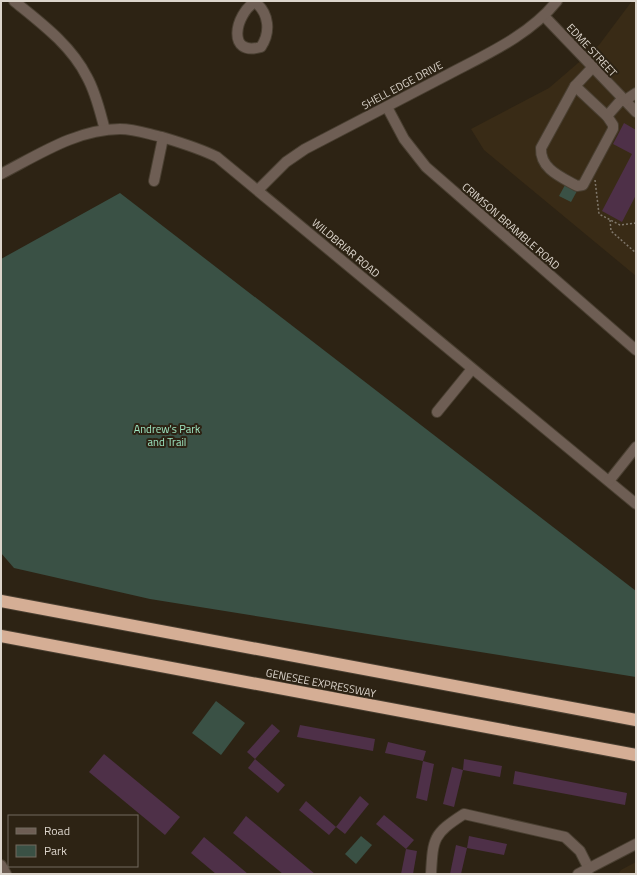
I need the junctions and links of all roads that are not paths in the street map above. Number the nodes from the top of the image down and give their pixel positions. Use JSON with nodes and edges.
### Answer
{"nodes":[{"id":1,"x":14,"y":1,"type":"edge"},
{"id":2,"x":557,"y":1,"type":"edge"},
{"id":3,"x":544,"y":16,"type":"junction"},
{"id":4,"x":592,"y":68,"type":"junction"},
{"id":5,"x":575,"y":86,"type":"junction"},
{"id":6,"x":636,"y":93,"type":"edge"},
{"id":7,"x":623,"y":100,"type":"junction"},
{"id":8,"x":386,"y":107,"type":"junction"},
{"id":9,"x":636,"y":112,"type":"edge"},
{"id":10,"x":607,"y":116,"type":"junction"},
{"id":11,"x":105,"y":130,"type":"junction"},
{"id":12,"x":163,"y":138,"type":"junction"},
{"id":13,"x":1,"y":174,"type":"edge"},
{"id":14,"x":154,"y":181,"type":"dead end"},
{"id":15,"x":258,"y":190,"type":"junction"},
{"id":16,"x":636,"y":350,"type":"edge"},
{"id":17,"x":472,"y":369,"type":"junction"},
{"id":18,"x":437,"y":412,"type":"dead end"},
{"id":19,"x":636,"y":447,"type":"edge"},
{"id":20,"x":609,"y":481,"type":"junction"},
{"id":21,"x":636,"y":504,"type":"edge"},
{"id":22,"x":1,"y":601,"type":"edge"},
{"id":23,"x":1,"y":636,"type":"edge"},
{"id":24,"x":636,"y":718,"type":"edge"},
{"id":25,"x":636,"y":755,"type":"edge"},
{"id":26,"x":636,"y":844,"type":"edge"},
{"id":27,"x":1,"y":865,"type":"edge"},
{"id":28,"x":589,"y":868,"type":"junction"},
{"id":29,"x":6,"y":874,"type":"edge"},
{"id":30,"x":431,"y":874,"type":"edge"},
{"id":31,"x":578,"y":874,"type":"edge"}],
"edges":[{"from":1,"to":11,"type":"street"},
{"from":2,"to":3,"type":"street","name":"SHELL EDGE DRIVE"},
{"from":3,"to":4,"type":"street","name":"EDME STREET"},
{"from":3,"to":8,"type":"street","name":"SHELL EDGE DRIVE"},
{"from":4,"to":5,"type":"street"},
{"from":4,"to":7,"type":"street","name":"EDME STREET"},
{"from":5,"to":10,"type":"street"},
{"from":5,"to":10,"type":"street"},
{"from":6,"to":7,"type":"street"},
{"from":7,"to":9,"type":"street","name":"EDME STREET"},
{"from":7,"to":10,"type":"street"},
{"from":8,"to":15,"type":"street","name":"SHELL EDGE DRIVE"},
{"from":8,"to":16,"type":"street","name":"CRIMSON BRAMBLE ROAD"},
{"from":11,"to":12,"type":"street","name":"WILDBRIAR ROAD"},
{"from":11,"to":13,"type":"street","name":"WILDBRIAR ROAD"},
{"from":12,"to":14,"type":"street"},
{"from":12,"to":15,"type":"street","name":"WILDBRIAR ROAD"},
{"from":15,"to":17,"type":"street","name":"WILDBRIAR ROAD"},
{"from":17,"to":18,"type":"street"},
{"from":17,"to":20,"type":"street","name":"WILDBRIAR ROAD"},
{"from":19,"to":20,"type":"street"},
{"from":20,"to":21,"type":"street","name":"WILDBRIAR ROAD"},
{"from":22,"to":24,"type":"highway","name":"GENESEE EXPRESSWAY"},
{"from":23,"to":25,"type":"highway","name":"GENESEE EXPRESSWAY"},
{"from":26,"to":28,"type":"street"},
{"from":27,"to":29,"type":"street"},
{"from":28,"to":30,"type":"street"},
{"from":28,"to":31,"type":"street"}]}
